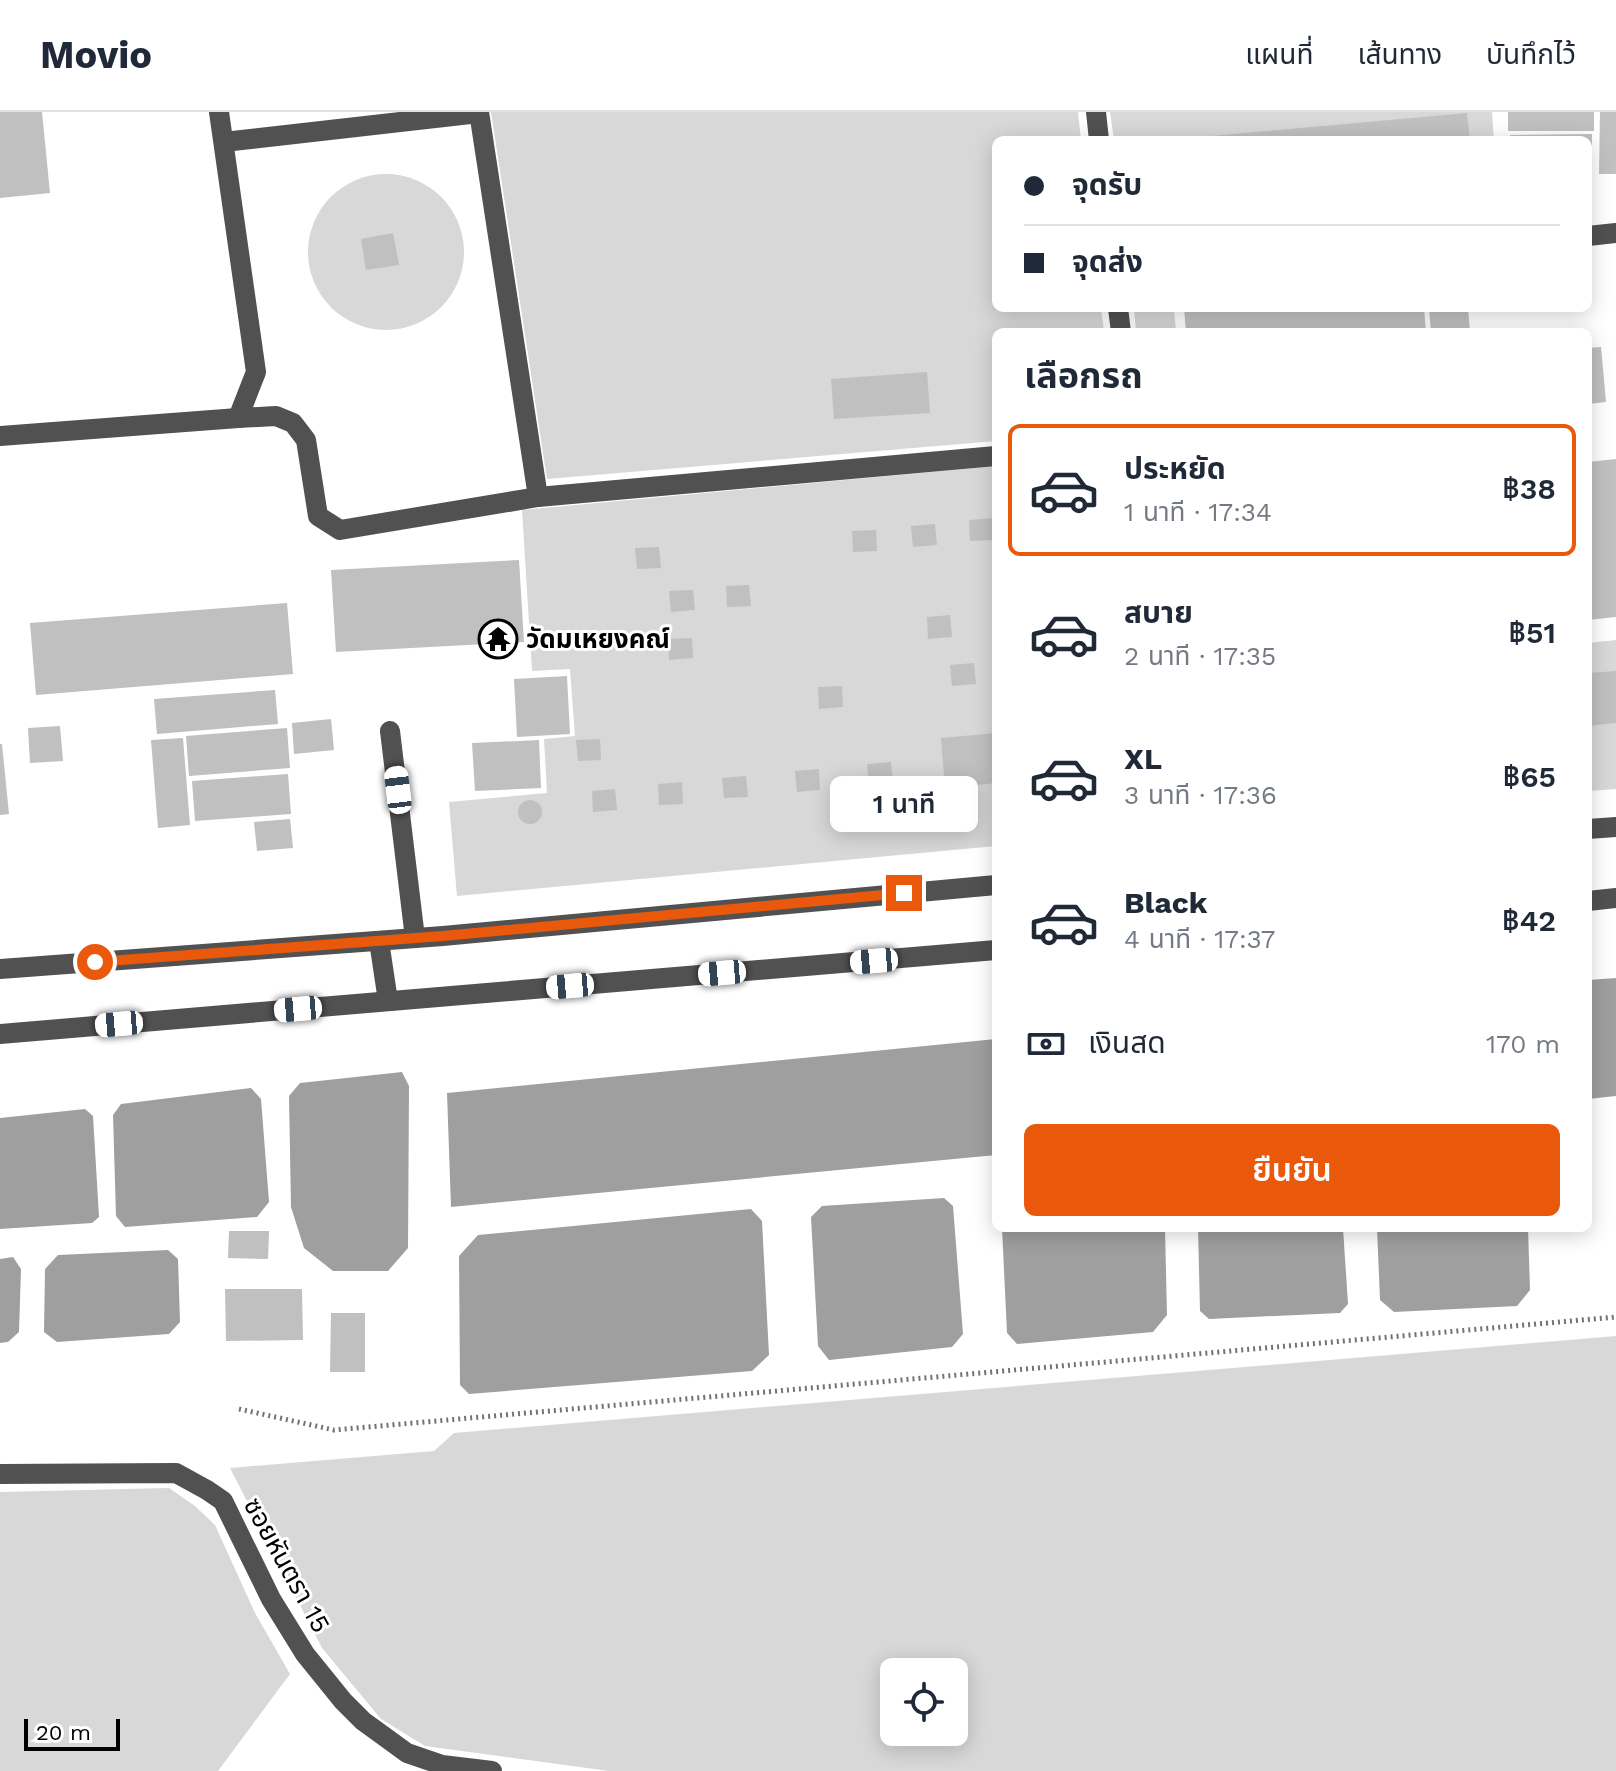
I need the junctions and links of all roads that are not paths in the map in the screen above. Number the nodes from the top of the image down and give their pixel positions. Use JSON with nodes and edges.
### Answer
{"nodes":[{"id":1,"x":219,"y":112,"type":"edge"},
{"id":2,"x":479,"y":112,"type":"edge"},
{"id":3,"x":1096,"y":112,"type":"edge"},
{"id":4,"x":1099,"y":136,"type":"edge"},
{"id":5,"x":224,"y":142,"type":"junction"},
{"id":6,"x":1616,"y":233,"type":"edge"},
{"id":7,"x":1592,"y":236,"type":"edge"},
{"id":8,"x":238,"y":418,"type":"junction"},
{"id":9,"x":0,"y":436,"type":"edge"},
{"id":10,"x":992,"y":456,"type":"edge"},
{"id":11,"x":538,"y":497,"type":"junction"},
{"id":12,"x":390,"y":731,"type":"dead end"},
{"id":13,"x":1616,"y":827,"type":"edge"},
{"id":14,"x":1592,"y":829,"type":"edge"},
{"id":15,"x":992,"y":885,"type":"edge"},
{"id":16,"x":1616,"y":898,"type":"edge"},
{"id":17,"x":1592,"y":901,"type":"edge"},
{"id":18,"x":415,"y":938,"type":"junction"},
{"id":19,"x":379,"y":941,"type":"junction"},
{"id":20,"x":992,"y":950,"type":"edge"},
{"id":21,"x":0,"y":969,"type":"edge"},
{"id":22,"x":388,"y":1001,"type":"junction"},
{"id":23,"x":0,"y":1034,"type":"edge"},
{"id":24,"x":0,"y":1474,"type":"edge"},
{"id":25,"x":492,"y":1771,"type":"edge"}],
"edges":[{"from":1,"to":5,"type":"street"},
{"from":2,"to":5,"type":"street"},
{"from":2,"to":11,"type":"street"},
{"from":3,"to":4,"type":"street"},
{"from":5,"to":8,"type":"street"},
{"from":6,"to":7,"type":"street"},
{"from":8,"to":9,"type":"street"},
{"from":8,"to":11,"type":"street"},
{"from":10,"to":11,"type":"street"},
{"from":12,"to":18,"type":"street"},
{"from":13,"to":14,"type":"street"},
{"from":15,"to":18,"type":"street"},
{"from":16,"to":17,"type":"street"},
{"from":18,"to":19,"type":"street"},
{"from":19,"to":21,"type":"street"},
{"from":19,"to":22,"type":"street"},
{"from":20,"to":22,"type":"street"},
{"from":22,"to":23,"type":"street"},
{"from":24,"to":25,"type":"street","name":"ซอยหันตรา 15"}]}
